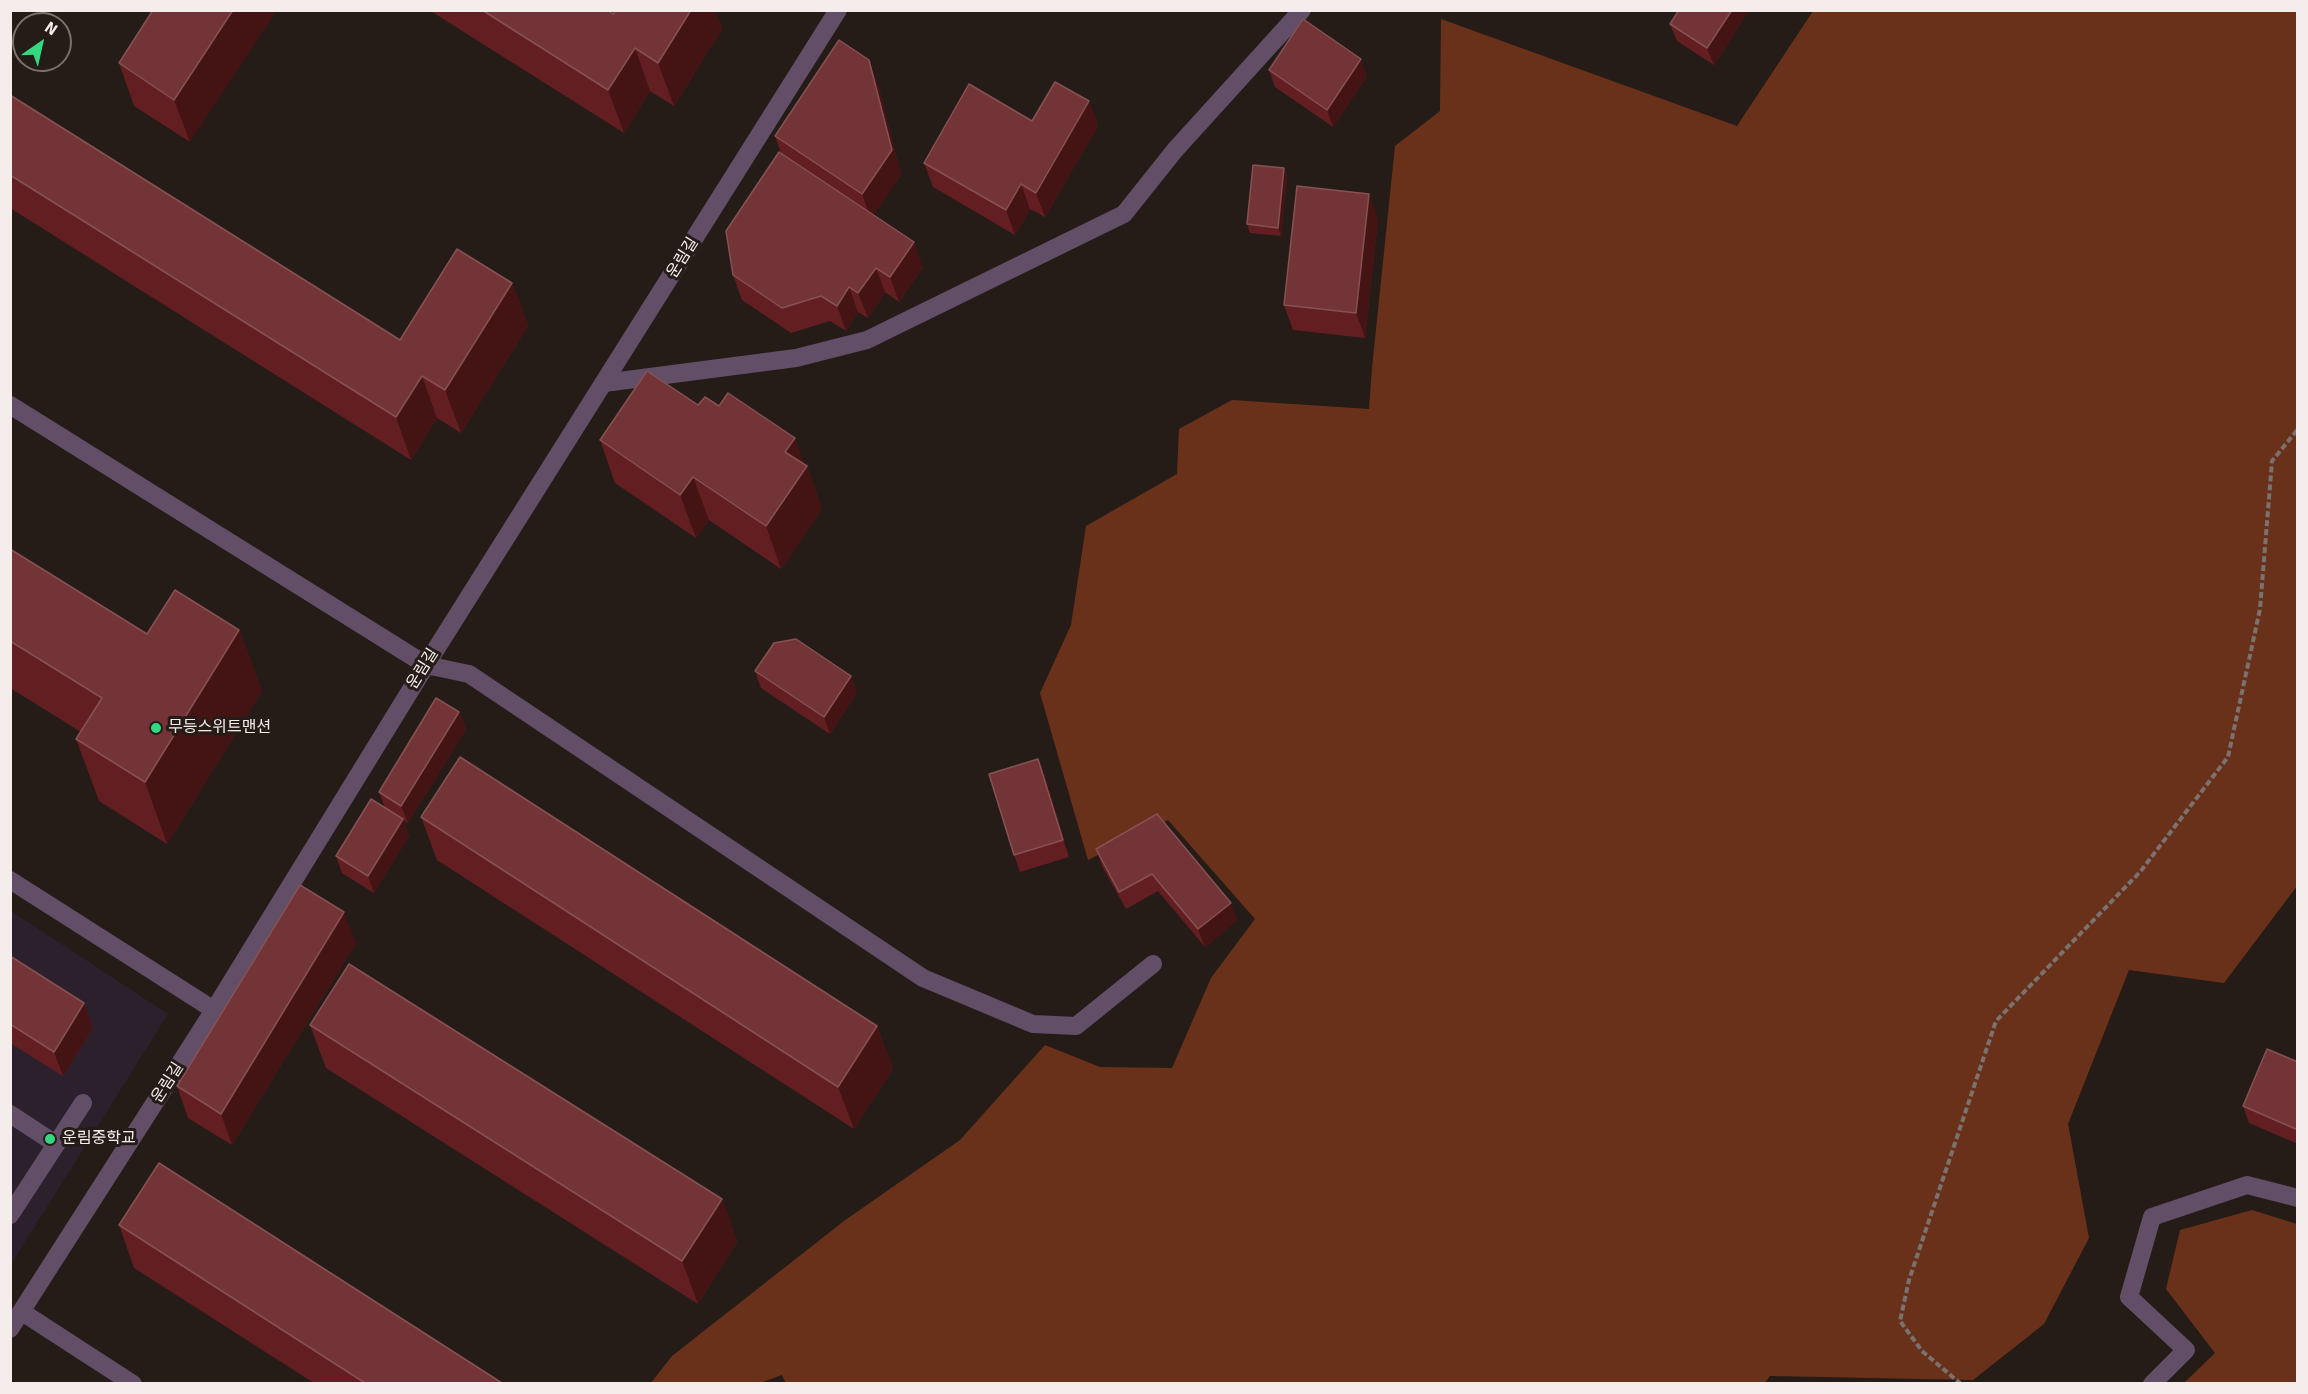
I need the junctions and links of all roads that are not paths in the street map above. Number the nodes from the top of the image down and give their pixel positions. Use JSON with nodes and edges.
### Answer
{"nodes":[{"id":1,"x":838,"y":10,"type":"edge"},
{"id":2,"x":1302,"y":10,"type":"edge"},
{"id":3,"x":604,"y":383,"type":"junction"},
{"id":4,"x":10,"y":405,"type":"edge"},
{"id":5,"x":426,"y":664,"type":"junction"},
{"id":6,"x":10,"y":880,"type":"edge"},
{"id":7,"x":1154,"y":964,"type":"dead end"},
{"id":8,"x":214,"y":1011,"type":"junction"},
{"id":9,"x":83,"y":1103,"type":"dead end"},
{"id":10,"x":10,"y":1114,"type":"edge"},
{"id":11,"x":56,"y":1144,"type":"junction"},
{"id":12,"x":2298,"y":1198,"type":"edge"},
{"id":13,"x":10,"y":1215,"type":"edge"},
{"id":14,"x":22,"y":1312,"type":"junction"},
{"id":15,"x":10,"y":1329,"type":"edge"},
{"id":16,"x":133,"y":1383,"type":"edge"},
{"id":17,"x":2152,"y":1383,"type":"edge"}],
"edges":[{"from":1,"to":3,"type":"street","name":"운림길"},
{"from":2,"to":3,"type":"street"},
{"from":3,"to":5,"type":"street","name":"운림길"},
{"from":4,"to":5,"type":"street"},
{"from":5,"to":7,"type":"street"},
{"from":5,"to":8,"type":"street","name":"운림길"},
{"from":6,"to":8,"type":"street"},
{"from":8,"to":14,"type":"street","name":"운림길"},
{"from":9,"to":11,"type":"street"},
{"from":10,"to":11,"type":"street"},
{"from":11,"to":13,"type":"street"},
{"from":12,"to":17,"type":"street"},
{"from":14,"to":15,"type":"street","name":"운림길"},
{"from":14,"to":16,"type":"street"}]}
